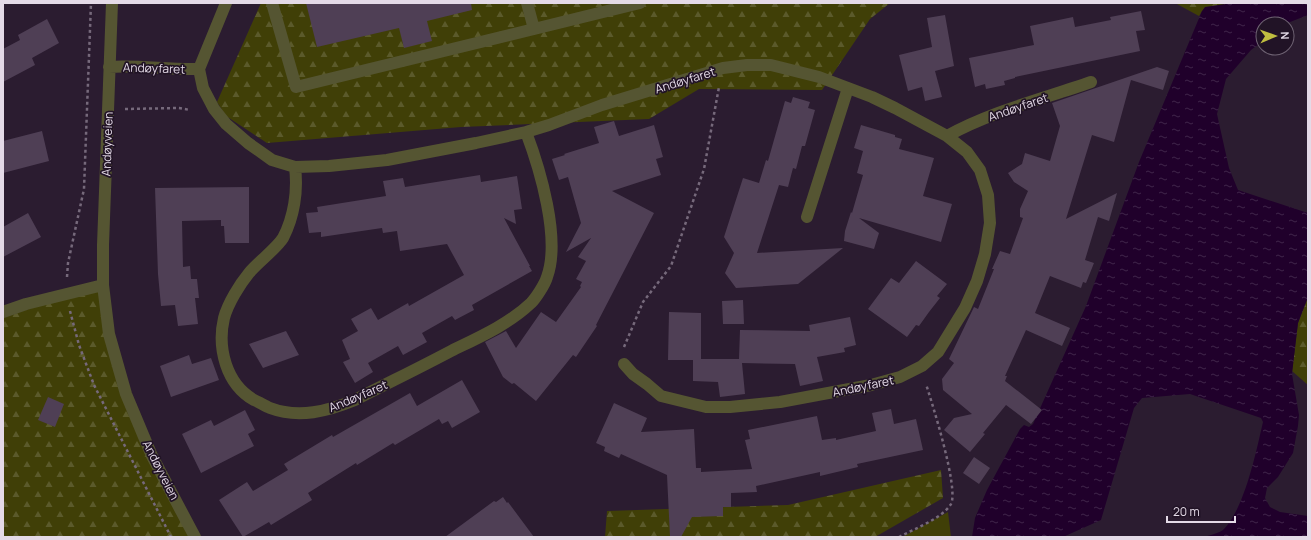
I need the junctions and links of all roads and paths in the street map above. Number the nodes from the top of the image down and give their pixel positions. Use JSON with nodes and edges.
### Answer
{"nodes":[{"id":1,"x":112,"y":3,"type":"edge"},
{"id":2,"x":226,"y":3,"type":"edge"},
{"id":3,"x":272,"y":3,"type":"edge"},
{"id":4,"x":527,"y":3,"type":"edge"},
{"id":5,"x":640,"y":3,"type":"edge"},
{"id":6,"x":534,"y":29,"type":"junction"},
{"id":7,"x":109,"y":67,"type":"junction"},
{"id":8,"x":723,"y":68,"type":"junction"},
{"id":9,"x":199,"y":69,"type":"junction"},
{"id":10,"x":1091,"y":82,"type":"dead end"},
{"id":11,"x":848,"y":88,"type":"junction"},
{"id":12,"x":122,"y":109,"type":"dead end"},
{"id":13,"x":190,"y":110,"type":"dead end"},
{"id":14,"x":526,"y":132,"type":"junction"},
{"id":15,"x":947,"y":136,"type":"junction"},
{"id":16,"x":295,"y":167,"type":"junction"},
{"id":17,"x":807,"y":217,"type":"dead end"},
{"id":18,"x":103,"y":285,"type":"junction"},
{"id":19,"x":3,"y":312,"type":"edge"},
{"id":20,"x":624,"y":364,"type":"joint"},
{"id":21,"x":922,"y":366,"type":"junction"},
{"id":22,"x":195,"y":537,"type":"edge"},
{"id":23,"x":899,"y":537,"type":"edge"}],
"edges":[{"from":1,"to":7,"type":"street","name":"Andøyveien"},
{"from":2,"to":9,"type":"street","name":"Andøyfaret"},
{"from":3,"to":6,"type":"street"},
{"from":4,"to":6,"type":"street"},
{"from":5,"to":6,"type":"street"},
{"from":7,"to":9,"type":"street","name":"Andøyfaret"},
{"from":7,"to":18,"type":"street","name":"Andøyveien"},
{"from":8,"to":11,"type":"street","name":"Andøyfaret"},
{"from":8,"to":14,"type":"street","name":"Andøyfaret"},
{"from":8,"to":20,"type":"path"},
{"from":9,"to":16,"type":"street","name":"Andøyfaret"},
{"from":10,"to":15,"type":"street","name":"Andøyfaret"},
{"from":11,"to":15,"type":"street","name":"Andøyfaret"},
{"from":11,"to":17,"type":"street"},
{"from":12,"to":13,"type":"path"},
{"from":14,"to":16,"type":"street","name":"Andøyfaret"},
{"from":14,"to":16,"type":"street","name":"Andøyfaret"},
{"from":15,"to":21,"type":"street","name":"Andøyfaret"},
{"from":18,"to":19,"type":"street"},
{"from":18,"to":22,"type":"street","name":"Andøyveien"},
{"from":20,"to":21,"type":"street","name":"Andøyfaret"},
{"from":21,"to":23,"type":"path"}]}
